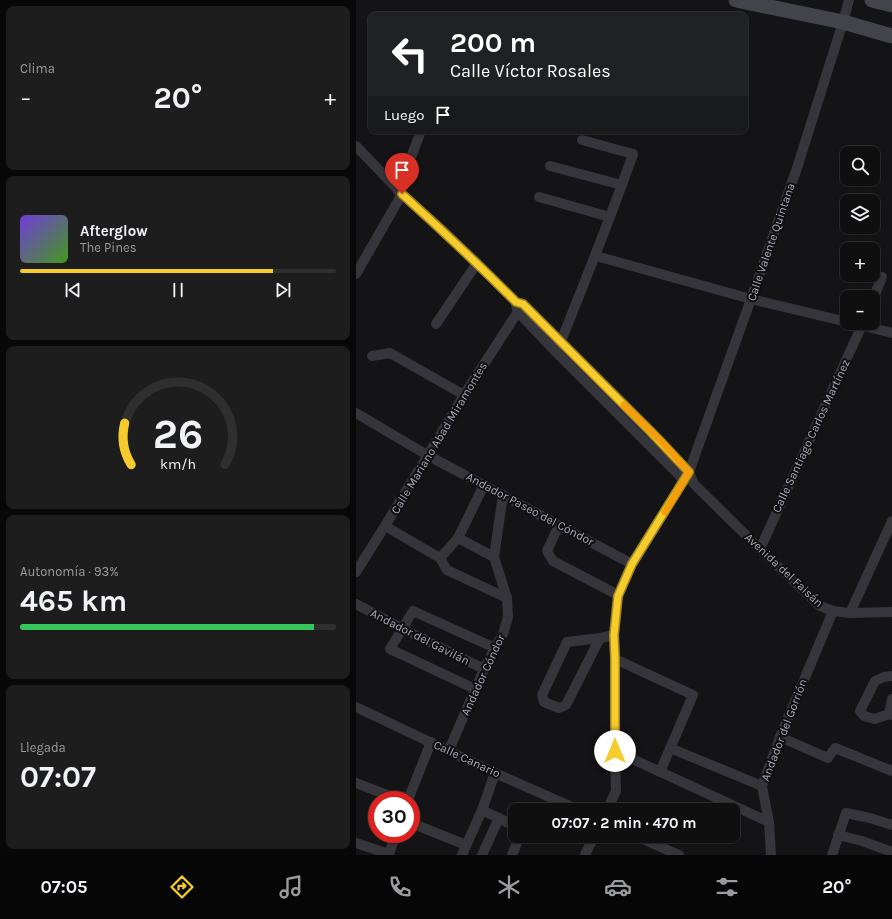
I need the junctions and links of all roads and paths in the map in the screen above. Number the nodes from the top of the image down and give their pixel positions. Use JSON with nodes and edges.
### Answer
{"nodes":[{"id":1,"x":736,"y":0,"type":"edge"},
{"id":2,"x":849,"y":0,"type":"edge"},
{"id":3,"x":872,"y":0,"type":"edge"},
{"id":4,"x":892,"y":5,"type":"edge"},
{"id":5,"x":843,"y":22,"type":"junction"},
{"id":6,"x":892,"y":36,"type":"edge"},
{"id":7,"x":420,"y":134,"type":"edge"},
{"id":8,"x":582,"y":140,"type":"dead end"},
{"id":9,"x":356,"y":146,"type":"edge"},
{"id":10,"x":550,"y":166,"type":"dead end"},
{"id":11,"x":622,"y":184,"type":"junction"},
{"id":12,"x":400,"y":192,"type":"junction"},
{"id":13,"x":539,"y":197,"type":"dead end"},
{"id":14,"x":610,"y":217,"type":"junction"},
{"id":15,"x":596,"y":256,"type":"junction"},
{"id":16,"x":477,"y":263,"type":"junction"},
{"id":17,"x":356,"y":274,"type":"edge"},
{"id":18,"x":882,"y":277,"type":"dead end"},
{"id":19,"x":877,"y":290,"type":"edge"},
{"id":20,"x":751,"y":299,"type":"junction"},
{"id":21,"x":519,"y":306,"type":"junction"},
{"id":22,"x":840,"y":320,"type":"edge"},
{"id":23,"x":436,"y":324,"type":"dead end"},
{"id":24,"x":856,"y":330,"type":"edge"},
{"id":25,"x":880,"y":330,"type":"edge"},
{"id":26,"x":892,"y":333,"type":"edge"},
{"id":27,"x":561,"y":341,"type":"junction"},
{"id":28,"x":554,"y":350,"type":"junction"},
{"id":29,"x":372,"y":356,"type":"dead end"},
{"id":30,"x":464,"y":395,"type":"junction"},
{"id":31,"x":356,"y":413,"type":"edge"},
{"id":32,"x":428,"y":455,"type":"junction"},
{"id":33,"x":689,"y":479,"type":"junction"},
{"id":34,"x":484,"y":485,"type":"junction"},
{"id":35,"x":503,"y":495,"type":"junction"},
{"id":36,"x":892,"y":521,"type":"edge"},
{"id":37,"x":559,"y":525,"type":"junction"},
{"id":38,"x":385,"y":526,"type":"junction"},
{"id":39,"x":458,"y":538,"type":"junction"},
{"id":40,"x":760,"y":549,"type":"junction"},
{"id":41,"x":494,"y":556,"type":"junction"},
{"id":42,"x":440,"y":558,"type":"junction"},
{"id":43,"x":632,"y":564,"type":"junction"},
{"id":44,"x":356,"y":572,"type":"edge"},
{"id":45,"x":618,"y":596,"type":"junction"},
{"id":46,"x":507,"y":598,"type":"junction"},
{"id":47,"x":356,"y":604,"type":"edge"},
{"id":48,"x":833,"y":611,"type":"junction"},
{"id":49,"x":892,"y":612,"type":"edge"},
{"id":50,"x":850,"y":613,"type":"junction"},
{"id":51,"x":403,"y":629,"type":"junction"},
{"id":52,"x":614,"y":635,"type":"junction"},
{"id":53,"x":600,"y":638,"type":"junction"},
{"id":54,"x":495,"y":648,"type":"junction"},
{"id":55,"x":615,"y":658,"type":"junction"},
{"id":56,"x":484,"y":669,"type":"junction"},
{"id":57,"x":892,"y":676,"type":"edge"},
{"id":58,"x":476,"y":689,"type":"junction"},
{"id":59,"x":892,"y":699,"type":"edge"},
{"id":60,"x":357,"y":710,"type":"edge"},
{"id":61,"x":890,"y":715,"type":"edge"},
{"id":62,"x":780,"y":737,"type":"junction"},
{"id":63,"x":431,"y":742,"type":"junction"},
{"id":64,"x":670,"y":748,"type":"junction"},
{"id":65,"x":449,"y":750,"type":"junction"},
{"id":66,"x":615,"y":751,"type":"junction"},
{"id":67,"x":892,"y":771,"type":"edge"},
{"id":68,"x":660,"y":772,"type":"junction"},
{"id":69,"x":496,"y":773,"type":"junction"},
{"id":70,"x":356,"y":783,"type":"edge"},
{"id":71,"x":762,"y":786,"type":"junction"},
{"id":72,"x":377,"y":791,"type":"edge"},
{"id":73,"x":412,"y":791,"type":"edge"},
{"id":74,"x":563,"y":803,"type":"edge"},
{"id":75,"x":610,"y":803,"type":"edge"},
{"id":76,"x":482,"y":810,"type":"junction"},
{"id":77,"x":498,"y":818,"type":"junction"},
{"id":78,"x":769,"y":822,"type":"junction"},
{"id":79,"x":508,"y":823,"type":"edge"},
{"id":80,"x":892,"y":825,"type":"edge"},
{"id":81,"x":420,"y":827,"type":"edge"},
{"id":82,"x":838,"y":835,"type":"junction"},
{"id":83,"x":356,"y":843,"type":"edge"},
{"id":84,"x":393,"y":843,"type":"edge"},
{"id":85,"x":517,"y":843,"type":"edge"},
{"id":86,"x":591,"y":843,"type":"edge"},
{"id":87,"x":651,"y":843,"type":"edge"},
{"id":88,"x":466,"y":845,"type":"junction"},
{"id":89,"x":892,"y":852,"type":"edge"},
{"id":90,"x":389,"y":854,"type":"edge"},
{"id":91,"x":675,"y":854,"type":"edge"},
{"id":92,"x":462,"y":855,"type":"edge"},
{"id":93,"x":482,"y":855,"type":"edge"},
{"id":94,"x":512,"y":855,"type":"edge"},
{"id":95,"x":585,"y":855,"type":"edge"},
{"id":96,"x":771,"y":855,"type":"edge"},
{"id":97,"x":832,"y":855,"type":"edge"}],
"edges":[{"from":1,"to":5,"type":"main road"},
{"from":2,"to":5,"type":"street","name":"Calle Valente Quintana"},
{"from":3,"to":4,"type":"main road"},
{"from":5,"to":6,"type":"main road"},
{"from":5,"to":20,"type":"street","name":"Calle Valente Quintana"},
{"from":7,"to":12,"type":"street"},
{"from":8,"to":11,"type":"street"},
{"from":9,"to":12,"type":"street"},
{"from":10,"to":11,"type":"street"},
{"from":11,"to":14,"type":"street"},
{"from":12,"to":16,"type":"street"},
{"from":12,"to":17,"type":"street"},
{"from":13,"to":14,"type":"street"},
{"from":14,"to":15,"type":"street"},
{"from":15,"to":20,"type":"street"},
{"from":15,"to":27,"type":"street"},
{"from":16,"to":21,"type":"street"},
{"from":16,"to":23,"type":"street"},
{"from":18,"to":19,"type":"street"},
{"from":20,"to":22,"type":"street"},
{"from":20,"to":33,"type":"street","name":"Calle Valente Quintana"},
{"from":21,"to":27,"type":"street"},
{"from":21,"to":28,"type":"street"},
{"from":21,"to":30,"type":"street","name":"Calle Mariano Abad Miramontes"},
{"from":24,"to":40,"type":"street","name":"Calle Santiago Carlos Martínez"},
{"from":25,"to":26,"type":"street"},
{"from":27,"to":28,"type":"street"},
{"from":27,"to":33,"type":"street"},
{"from":28,"to":33,"type":"street"},
{"from":29,"to":30,"type":"street"},
{"from":30,"to":32,"type":"street","name":"Calle Mariano Abad Miramontes"},
{"from":31,"to":32,"type":"street","name":"Andador Paseo del Cóndor"},
{"from":32,"to":34,"type":"street","name":"Andador Paseo del Cóndor"},
{"from":32,"to":38,"type":"street","name":"Calle Mariano Abad Miramontes"},
{"from":33,"to":40,"type":"street","name":"Avenida del Faisán"},
{"from":33,"to":43,"type":"street","name":"Calle Valente Quintana"},
{"from":34,"to":35,"type":"street","name":"Andador Paseo del Cóndor"},
{"from":34,"to":39,"type":"street"},
{"from":35,"to":37,"type":"street","name":"Andador Paseo del Cóndor"},
{"from":35,"to":41,"type":"street"},
{"from":36,"to":50,"type":"street"},
{"from":37,"to":43,"type":"street","name":"Andador Paseo del Cóndor"},
{"from":37,"to":45,"type":"street"},
{"from":38,"to":42,"type":"street"},
{"from":38,"to":44,"type":"street","name":"Calle Mariano Abad Miramontes"},
{"from":39,"to":41,"type":"street"},
{"from":39,"to":42,"type":"street"},
{"from":40,"to":48,"type":"street","name":"Avenida del Faisán"},
{"from":41,"to":46,"type":"street"},
{"from":42,"to":46,"type":"street"},
{"from":43,"to":45,"type":"street","name":"Calle Valente Quintana"},
{"from":45,"to":52,"type":"street","name":"Calle Valente Quintana"},
{"from":46,"to":54,"type":"street","name":"Andador Cóndor"},
{"from":47,"to":51,"type":"street","name":"Andador del Gavilán"},
{"from":48,"to":50,"type":"street","name":"Avenida del Faisán"},
{"from":48,"to":62,"type":"street","name":"Andador del Gorrión"},
{"from":49,"to":50,"type":"street","name":"Avenida del Faisán"},
{"from":51,"to":54,"type":"street"},
{"from":51,"to":56,"type":"street","name":"Andador del Gavilán"},
{"from":51,"to":58,"type":"street"},
{"from":52,"to":53,"type":"street"},
{"from":52,"to":55,"type":"street","name":"Calle Valente Quintana"},
{"from":53,"to":53,"type":"street"},
{"from":54,"to":56,"type":"street","name":"Andador Cóndor"},
{"from":55,"to":64,"type":"street"},
{"from":55,"to":66,"type":"street","name":"Calle Valente Quintana"},
{"from":56,"to":58,"type":"street","name":"Andador Cóndor"},
{"from":57,"to":61,"type":"street"},
{"from":58,"to":65,"type":"street","name":"Andador Cóndor"},
{"from":59,"to":61,"type":"street"},
{"from":60,"to":63,"type":"street","name":"Calle Canario"},
{"from":62,"to":67,"type":"street"},
{"from":62,"to":71,"type":"street","name":"Andador del Gorrión"},
{"from":63,"to":65,"type":"street","name":"Calle Canario"},
{"from":63,"to":73,"type":"street"},
{"from":64,"to":68,"type":"street"},
{"from":64,"to":71,"type":"street"},
{"from":65,"to":69,"type":"street","name":"Calle Canario"},
{"from":66,"to":68,"type":"street"},
{"from":66,"to":75,"type":"street","name":"Calle Valente Quintana"},
{"from":68,"to":78,"type":"street"},
{"from":69,"to":74,"type":"street","name":"Calle Canario"},
{"from":69,"to":76,"type":"street"},
{"from":70,"to":72,"type":"street"},
{"from":71,"to":78,"type":"street","name":"Andador del Gorrión"},
{"from":76,"to":77,"type":"street"},
{"from":76,"to":88,"type":"street"},
{"from":77,"to":79,"type":"street"},
{"from":77,"to":93,"type":"street"},
{"from":78,"to":96,"type":"street","name":"Andador del Gorrión"},
{"from":80,"to":82,"type":"street"},
{"from":81,"to":88,"type":"street"},
{"from":82,"to":89,"type":"street"},
{"from":82,"to":97,"type":"street"},
{"from":83,"to":90,"type":"street"},
{"from":84,"to":90,"type":"street"},
{"from":85,"to":94,"type":"street"},
{"from":86,"to":95,"type":"street"},
{"from":87,"to":91,"type":"street"},
{"from":88,"to":92,"type":"street"}]}
